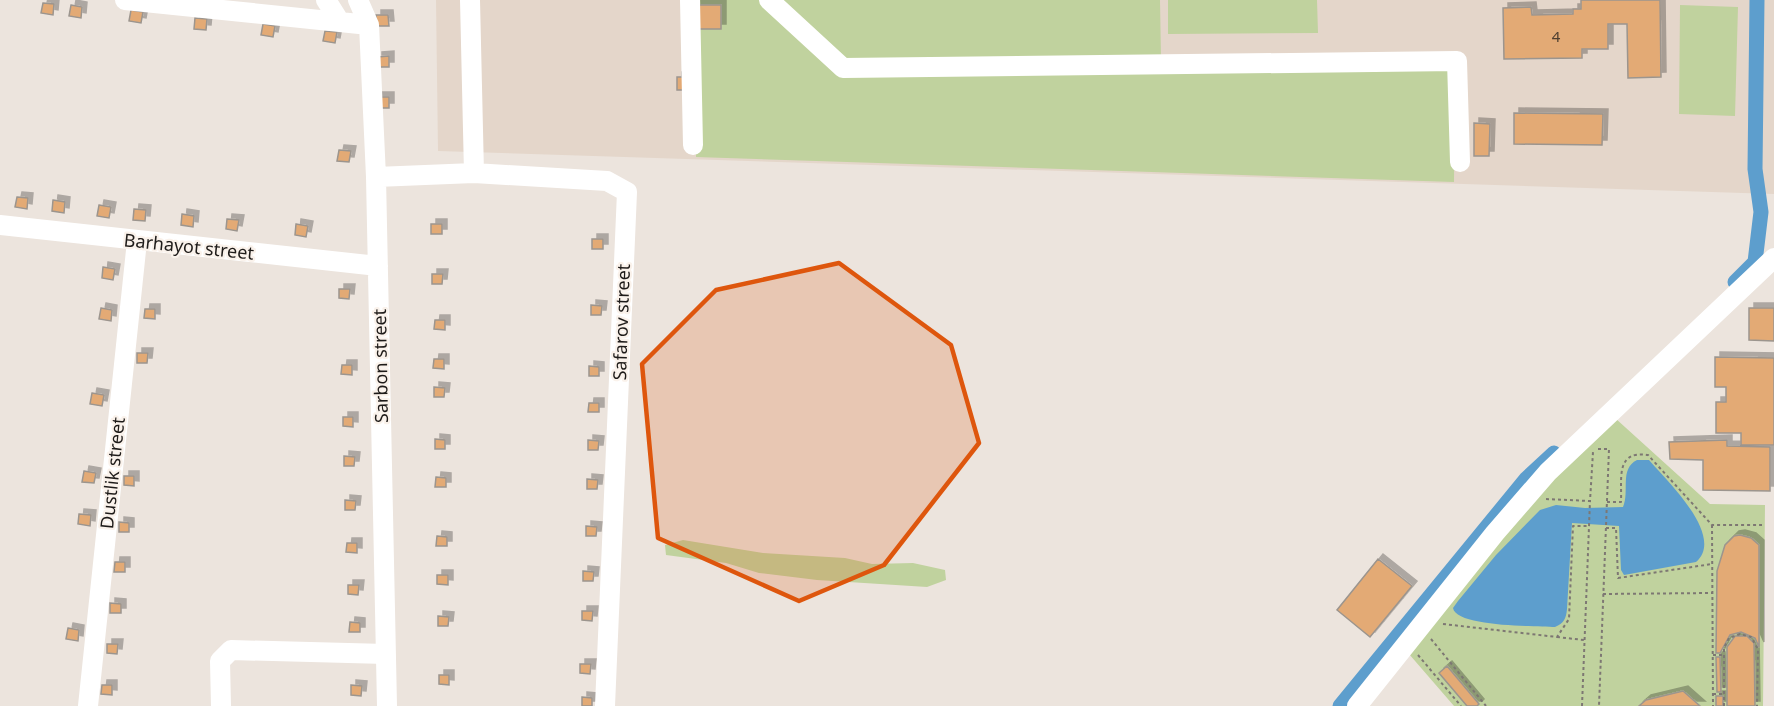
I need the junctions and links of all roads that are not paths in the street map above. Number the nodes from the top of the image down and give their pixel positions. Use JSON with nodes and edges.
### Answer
{"nodes":[{"id":1,"x":125,"y":0,"type":"edge"},
{"id":2,"x":326,"y":0,"type":"edge"},
{"id":3,"x":358,"y":0,"type":"edge"},
{"id":4,"x":470,"y":0,"type":"edge"},
{"id":5,"x":690,"y":0,"type":"edge"},
{"id":6,"x":769,"y":0,"type":"edge"},
{"id":7,"x":340,"y":22,"type":"junction"},
{"id":8,"x":369,"y":26,"type":"junction"},
{"id":9,"x":693,"y":145,"type":"dead end"},
{"id":10,"x":1460,"y":162,"type":"dead end"},
{"id":11,"x":474,"y":173,"type":"junction"},
{"id":12,"x":376,"y":177,"type":"junction"},
{"id":13,"x":0,"y":225,"type":"edge"},
{"id":14,"x":137,"y":241,"type":"junction"},
{"id":15,"x":1774,"y":258,"type":"edge"},
{"id":16,"x":378,"y":266,"type":"junction"},
{"id":17,"x":386,"y":654,"type":"junction"},
{"id":18,"x":88,"y":706,"type":"edge"},
{"id":19,"x":222,"y":706,"type":"edge"},
{"id":20,"x":387,"y":706,"type":"edge"},
{"id":21,"x":605,"y":706,"type":"edge"},
{"id":22,"x":1358,"y":706,"type":"edge"}],
"edges":[{"from":1,"to":7,"type":"street"},
{"from":2,"to":7,"type":"street"},
{"from":3,"to":8,"type":"street"},
{"from":4,"to":11,"type":"street"},
{"from":5,"to":9,"type":"street"},
{"from":6,"to":10,"type":"street"},
{"from":7,"to":8,"type":"street"},
{"from":8,"to":12,"type":"street","name":"Sarbon street"},
{"from":11,"to":12,"type":"street","name":"Safarov street"},
{"from":11,"to":21,"type":"street","name":"Safarov street"},
{"from":12,"to":16,"type":"street","name":"Sarbon street"},
{"from":13,"to":14,"type":"street","name":"Barhayot street"},
{"from":14,"to":16,"type":"street","name":"Barhayot street"},
{"from":14,"to":18,"type":"street","name":"Dustlik street"},
{"from":15,"to":22,"type":"street"},
{"from":16,"to":17,"type":"street","name":"Sarbon street"},
{"from":17,"to":19,"type":"street"},
{"from":17,"to":20,"type":"street","name":"Sarbon street"}]}
